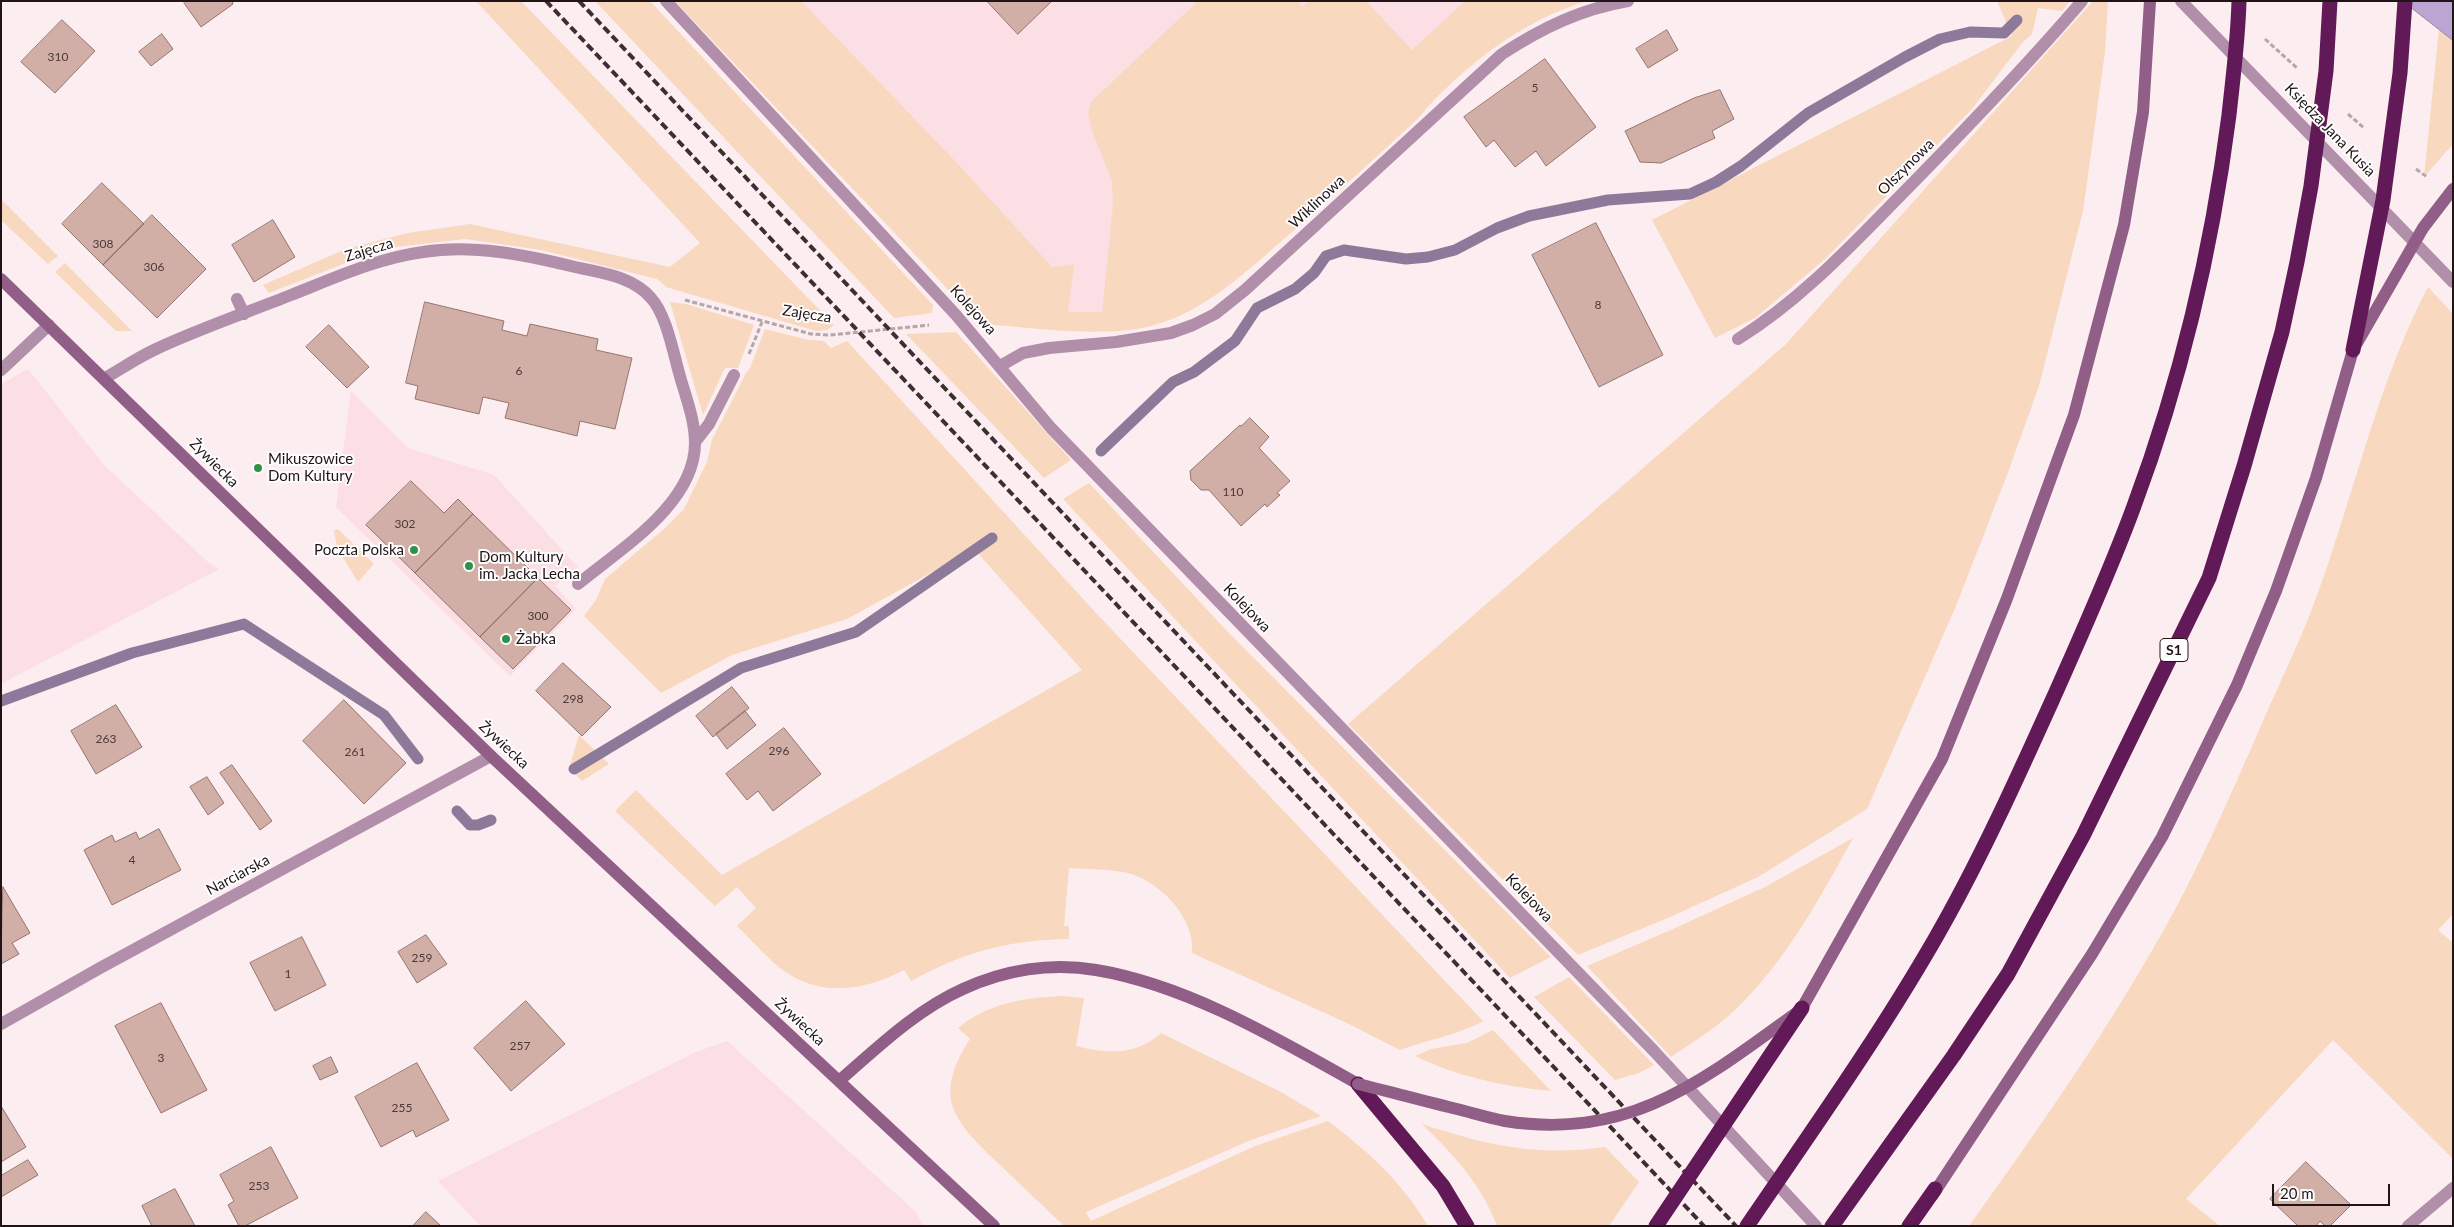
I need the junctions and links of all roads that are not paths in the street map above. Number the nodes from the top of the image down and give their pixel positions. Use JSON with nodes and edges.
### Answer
{"nodes":[{"id":1,"x":666,"y":1,"type":"edge"},
{"id":2,"x":1628,"y":1,"type":"edge"},
{"id":3,"x":2082,"y":1,"type":"edge"},
{"id":4,"x":2150,"y":1,"type":"edge"},
{"id":5,"x":2181,"y":1,"type":"edge"},
{"id":6,"x":2239,"y":1,"type":"edge"},
{"id":7,"x":2330,"y":1,"type":"edge"},
{"id":8,"x":2405,"y":1,"type":"edge"},
{"id":9,"x":2453,"y":189,"type":"edge"},
{"id":10,"x":1,"y":279,"type":"edge"},
{"id":11,"x":2453,"y":282,"type":"edge"},
{"id":12,"x":238,"y":299,"type":"dead end"},
{"id":13,"x":244,"y":314,"type":"junction"},
{"id":14,"x":49,"y":326,"type":"junction"},
{"id":15,"x":1738,"y":338,"type":"dead end"},
{"id":16,"x":2353,"y":350,"type":"junction"},
{"id":17,"x":1000,"y":366,"type":"junction"},
{"id":18,"x":1,"y":370,"type":"edge"},
{"id":19,"x":734,"y":375,"type":"road end"},
{"id":20,"x":105,"y":378,"type":"junction"},
{"id":21,"x":695,"y":442,"type":"junction"},
{"id":22,"x":578,"y":584,"type":"dead end"},
{"id":23,"x":491,"y":756,"type":"junction"},
{"id":24,"x":1802,"y":1008,"type":"junction"},
{"id":25,"x":1,"y":1024,"type":"edge"},
{"id":26,"x":839,"y":1081,"type":"junction"},
{"id":27,"x":1358,"y":1084,"type":"junction"},
{"id":28,"x":2453,"y":1188,"type":"edge"},
{"id":29,"x":1935,"y":1189,"type":"junction"},
{"id":30,"x":991,"y":1225,"type":"edge"},
{"id":31,"x":1467,"y":1226,"type":"edge"},
{"id":32,"x":1656,"y":1226,"type":"edge"},
{"id":33,"x":1747,"y":1226,"type":"edge"},
{"id":34,"x":1816,"y":1226,"type":"edge"},
{"id":35,"x":1832,"y":1226,"type":"edge"},
{"id":36,"x":1909,"y":1226,"type":"edge"},
{"id":37,"x":1918,"y":1226,"type":"edge"},
{"id":38,"x":2408,"y":1226,"type":"edge"}],
"edges":[{"from":1,"to":17,"type":"street","name":"Kolejowa"},
{"from":2,"to":17,"type":"street","name":"Wiklinowa"},
{"from":3,"to":15,"type":"street","name":"Olszynowa"},
{"from":4,"to":24,"type":"main road"},
{"from":5,"to":11,"type":"street","name":"Księdza Jana Kusia"},
{"from":6,"to":33,"type":"highway","bridge":true},
{"from":7,"to":35,"type":"highway","number":"S1","bridge":true},
{"from":8,"to":16,"type":"highway","bridge":true},
{"from":9,"to":16,"type":"main road","bridge":true},
{"from":10,"to":14,"type":"main road","name":"Żywiecka"},
{"from":12,"to":13,"type":"street"},
{"from":13,"to":20,"type":"street","name":"Zajęcza"},
{"from":13,"to":21,"type":"street","name":"Zajęcza"},
{"from":14,"to":18,"type":"street"},
{"from":14,"to":20,"type":"main road","name":"Żywiecka"},
{"from":16,"to":29,"type":"main road"},
{"from":17,"to":34,"type":"street","name":"Kolejowa"},
{"from":19,"to":21,"type":"street"},
{"from":20,"to":23,"type":"main road","name":"Żywiecka"},
{"from":21,"to":22,"type":"street","name":"Zajęcza"},
{"from":23,"to":25,"type":"street","name":"Narciarska"},
{"from":23,"to":26,"type":"main road","name":"Żywiecka"},
{"from":24,"to":27,"type":"main road","bridge":true},
{"from":24,"to":32,"type":"highway","bridge":true},
{"from":26,"to":27,"type":"main road"},
{"from":26,"to":30,"type":"main road","name":"Żywiecka"},
{"from":27,"to":31,"type":"highway"},
{"from":28,"to":38,"type":"street"},
{"from":29,"to":36,"type":"highway"},
{"from":29,"to":37,"type":"main road"}]}
